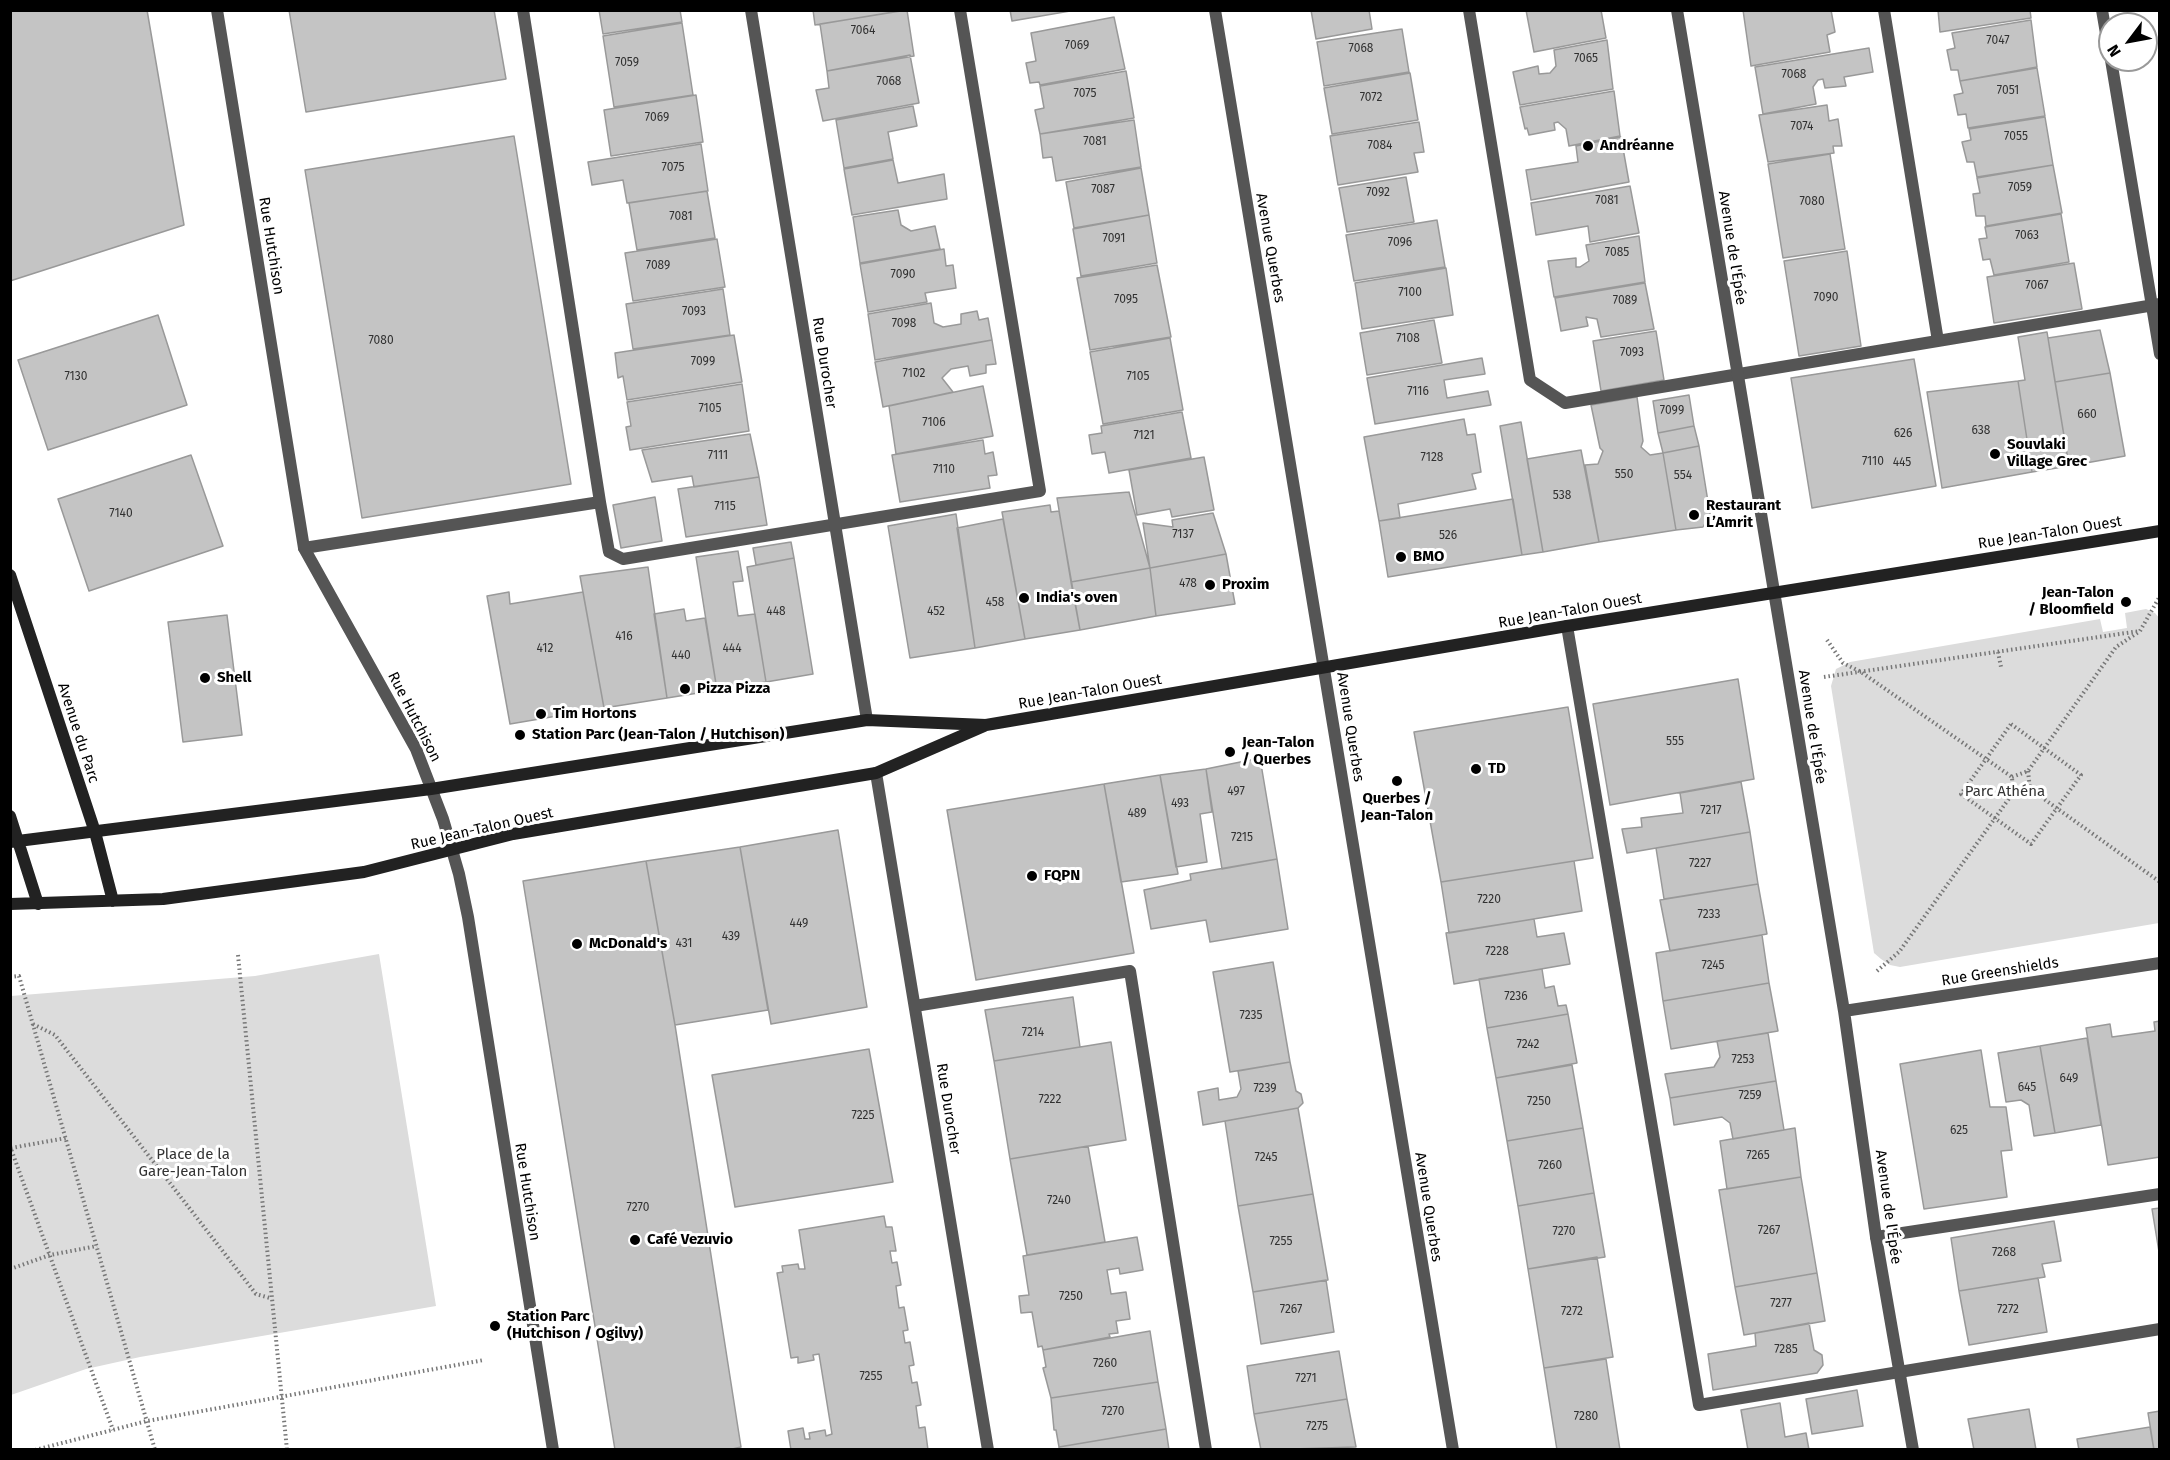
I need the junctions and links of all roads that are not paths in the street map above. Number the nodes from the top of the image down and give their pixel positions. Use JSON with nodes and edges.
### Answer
{"nodes":[{"id":1,"x":218,"y":10,"type":"edge"},
{"id":2,"x":523,"y":10,"type":"edge"},
{"id":3,"x":752,"y":10,"type":"edge"},
{"id":4,"x":960,"y":10,"type":"edge"},
{"id":5,"x":1215,"y":10,"type":"edge"},
{"id":6,"x":1469,"y":10,"type":"edge"},
{"id":7,"x":1677,"y":10,"type":"edge"},
{"id":8,"x":1884,"y":10,"type":"edge"},
{"id":9,"x":2113,"y":72,"type":"edge"},
{"id":10,"x":2156,"y":305,"type":"edge"},
{"id":11,"x":1938,"y":341,"type":"junction"},
{"id":12,"x":2160,"y":354,"type":"edge"},
{"id":13,"x":1738,"y":375,"type":"junction"},
{"id":14,"x":600,"y":502,"type":"junction"},
{"id":15,"x":834,"y":523,"type":"junction"},
{"id":16,"x":2160,"y":531,"type":"edge"},
{"id":17,"x":304,"y":548,"type":"junction"},
{"id":18,"x":10,"y":575,"type":"edge"},
{"id":19,"x":1773,"y":593,"type":"junction"},
{"id":20,"x":1567,"y":626,"type":"junction"},
{"id":21,"x":1325,"y":668,"type":"junction"},
{"id":22,"x":867,"y":720,"type":"junction"},
{"id":23,"x":986,"y":725,"type":"junction"},
{"id":24,"x":876,"y":773,"type":"junction"},
{"id":25,"x":431,"y":789,"type":"junction"},
{"id":26,"x":10,"y":816,"type":"edge"},
{"id":27,"x":95,"y":832,"type":"junction"},
{"id":28,"x":15,"y":842,"type":"edge"},
{"id":29,"x":452,"y":850,"type":"junction"},
{"id":30,"x":113,"y":901,"type":"junction"},
{"id":31,"x":10,"y":904,"type":"edge"},
{"id":32,"x":38,"y":904,"type":"junction"},
{"id":33,"x":2160,"y":963,"type":"edge"},
{"id":34,"x":915,"y":1006,"type":"junction"},
{"id":35,"x":1844,"y":1011,"type":"junction"},
{"id":36,"x":2160,"y":1194,"type":"edge"},
{"id":37,"x":1876,"y":1237,"type":"junction"},
{"id":38,"x":2160,"y":1329,"type":"edge"},
{"id":39,"x":1898,"y":1370,"type":"junction"},
{"id":40,"x":553,"y":1449,"type":"edge"},
{"id":41,"x":988,"y":1449,"type":"edge"},
{"id":42,"x":1206,"y":1449,"type":"edge"},
{"id":43,"x":1453,"y":1449,"type":"edge"},
{"id":44,"x":1913,"y":1449,"type":"edge"}],
"edges":[{"from":1,"to":17,"type":"street","name":"Rue Hutchison"},
{"from":2,"to":14,"type":"street"},
{"from":3,"to":15,"type":"street","name":"Rue Durocher"},
{"from":4,"to":15,"type":"street"},
{"from":5,"to":21,"type":"street","name":"Avenue Querbes"},
{"from":6,"to":13,"type":"street"},
{"from":7,"to":13,"type":"street","name":"Avenue de l'Épée"},
{"from":8,"to":11,"type":"street"},
{"from":9,"to":10,"type":"street"},
{"from":10,"to":11,"type":"street"},
{"from":10,"to":12,"type":"street"},
{"from":11,"to":13,"type":"street"},
{"from":13,"to":19,"type":"street","name":"Avenue de l'Épée"},
{"from":14,"to":15,"type":"street"},
{"from":14,"to":17,"type":"street"},
{"from":15,"to":22,"type":"street","name":"Rue Durocher"},
{"from":16,"to":19,"type":"main road","name":"Rue Jean-Talon Ouest"},
{"from":17,"to":25,"type":"street","name":"Rue Hutchison"},
{"from":18,"to":27,"type":"main road","name":"Avenue du Parc"},
{"from":19,"to":20,"type":"main road","name":"Rue Jean-Talon Ouest"},
{"from":19,"to":35,"type":"street","name":"Avenue de l'Épée"},
{"from":20,"to":21,"type":"main road","name":"Rue Jean-Talon Ouest"},
{"from":20,"to":39,"type":"street"},
{"from":21,"to":23,"type":"main road","name":"Rue Jean-Talon Ouest"},
{"from":21,"to":43,"type":"street","name":"Avenue Querbes"},
{"from":22,"to":23,"type":"main road","name":"Rue Jean-Talon Ouest"},
{"from":22,"to":25,"type":"main road","name":"Rue Jean-Talon Ouest"},
{"from":23,"to":24,"type":"main road","name":"Rue Jean-Talon Ouest"},
{"from":24,"to":29,"type":"main road","name":"Rue Jean-Talon Ouest"},
{"from":24,"to":34,"type":"street","name":"Rue Durocher"},
{"from":25,"to":27,"type":"main road","name":"Rue Jean-Talon Ouest"},
{"from":25,"to":29,"type":"street","name":"Rue Hutchison"},
{"from":26,"to":28,"type":"main road"},
{"from":27,"to":28,"type":"main road","name":"Rue Jean-Talon Ouest"},
{"from":27,"to":30,"type":"main road","name":"Avenue du Parc"},
{"from":28,"to":32,"type":"main road"},
{"from":29,"to":30,"type":"main road","name":"Rue Jean-Talon Ouest"},
{"from":29,"to":40,"type":"street","name":"Rue Hutchison"},
{"from":30,"to":32,"type":"main road","name":"Rue Jean-Talon Ouest"},
{"from":31,"to":32,"type":"main road","name":"Rue Jean-Talon Ouest"},
{"from":33,"to":35,"type":"street","name":"Rue Greenshields"},
{"from":34,"to":41,"type":"street","name":"Rue Durocher"},
{"from":34,"to":42,"type":"street"},
{"from":35,"to":37,"type":"street","name":"Avenue de l'Épée"},
{"from":36,"to":37,"type":"street"},
{"from":37,"to":39,"type":"street","name":"Avenue de l'Épée"},
{"from":38,"to":39,"type":"street"},
{"from":39,"to":44,"type":"street","name":"Avenue de l'Épée"}]}
